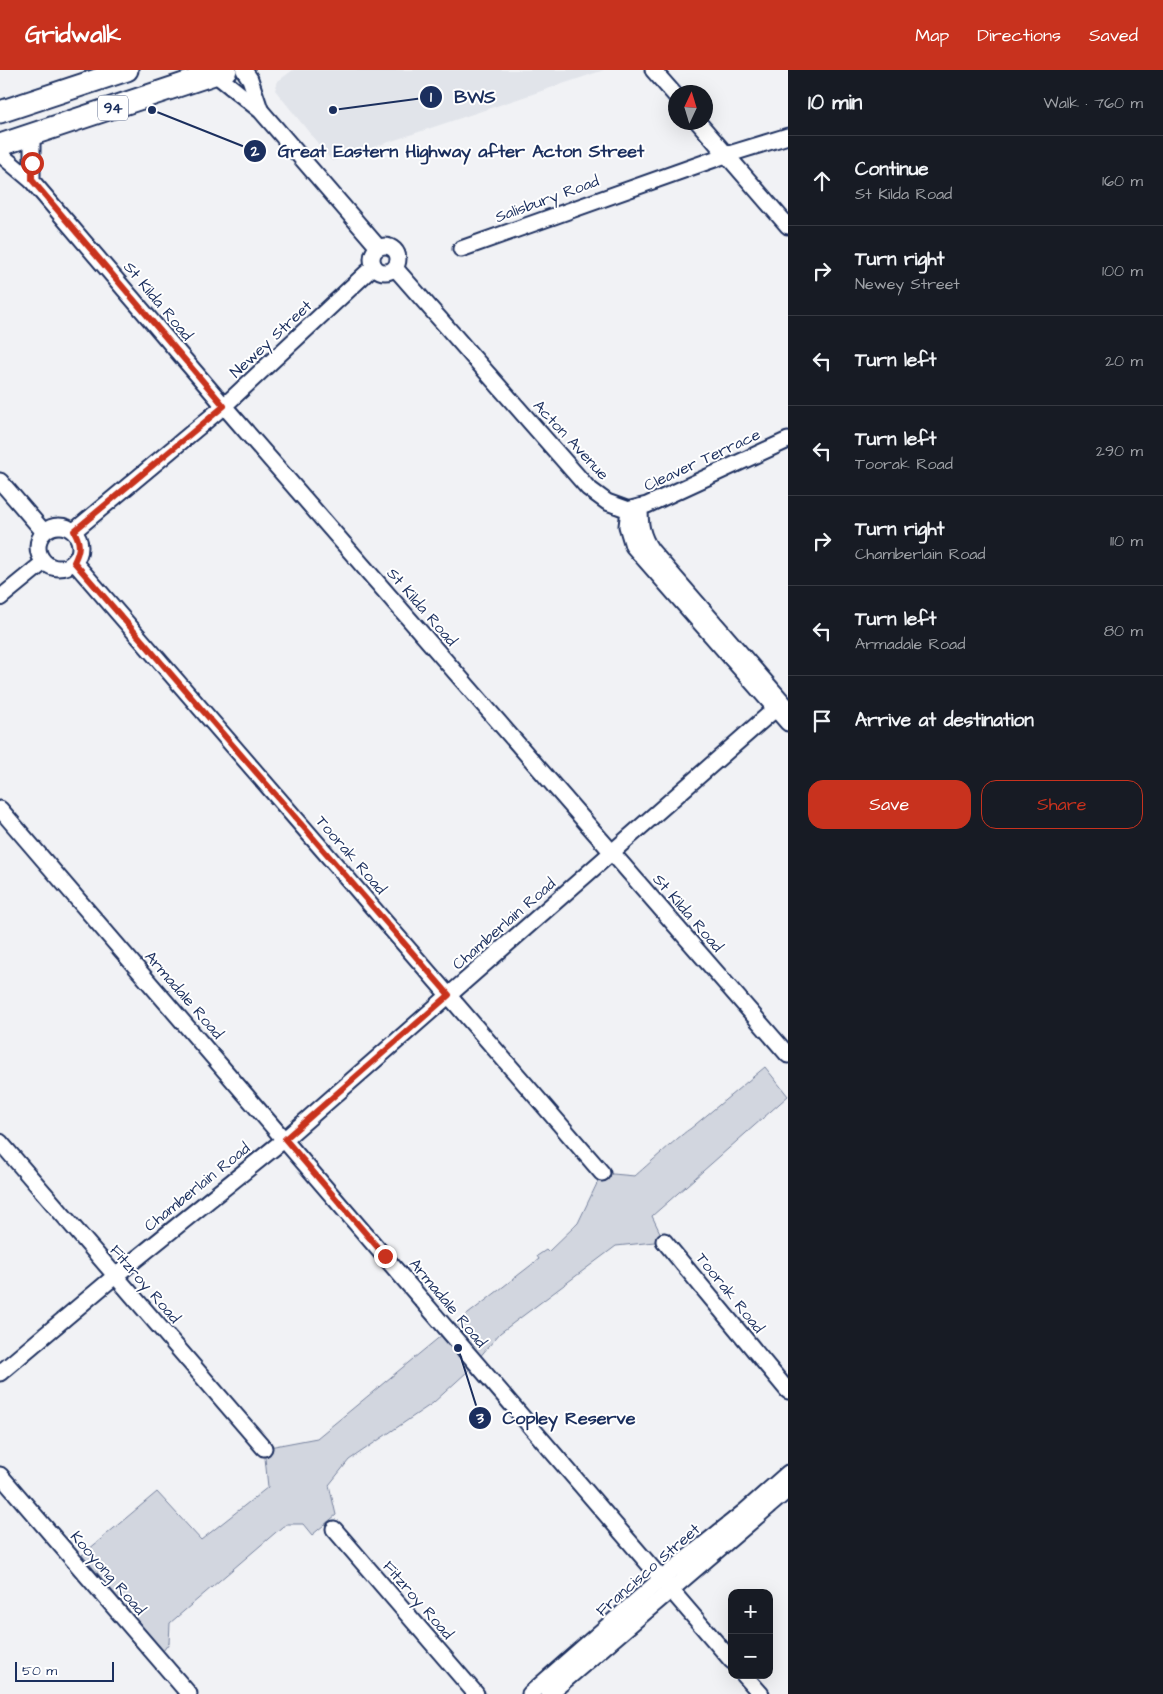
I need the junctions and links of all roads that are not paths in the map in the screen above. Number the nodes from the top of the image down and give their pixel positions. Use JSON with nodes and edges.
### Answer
{"nodes":[{"id":1,"x":127,"y":70,"type":"edge"},
{"id":2,"x":244,"y":70,"type":"edge"},
{"id":3,"x":652,"y":70,"type":"edge"},
{"id":4,"x":220,"y":72,"type":"edge"},
{"id":5,"x":668,"y":87,"type":"edge"},
{"id":6,"x":261,"y":111,"type":"junction"},
{"id":7,"x":0,"y":112,"type":"edge"},
{"id":8,"x":705,"y":130,"type":"edge"},
{"id":9,"x":32,"y":136,"type":"junction"},
{"id":10,"x":788,"y":136,"type":"edge"},
{"id":11,"x":0,"y":146,"type":"edge"},
{"id":12,"x":0,"y":154,"type":"edge"},
{"id":13,"x":726,"y":155,"type":"junction"},
{"id":14,"x":32,"y":180,"type":"junction"},
{"id":15,"x":788,"y":226,"type":"edge"},
{"id":16,"x":378,"y":248,"type":"junction"},
{"id":17,"x":461,"y":249,"type":"dead end"},
{"id":18,"x":374,"y":266,"type":"junction"},
{"id":19,"x":394,"y":268,"type":"junction"},
{"id":20,"x":224,"y":406,"type":"junction"},
{"id":21,"x":788,"y":440,"type":"edge"},
{"id":22,"x":0,"y":481,"type":"edge"},
{"id":23,"x":635,"y":508,"type":"junction"},
{"id":24,"x":74,"y":531,"type":"junction"},
{"id":25,"x":44,"y":532,"type":"junction"},
{"id":26,"x":44,"y":562,"type":"junction"},
{"id":27,"x":74,"y":562,"type":"junction"},
{"id":28,"x":0,"y":598,"type":"edge"},
{"id":29,"x":781,"y":709,"type":"edge"},
{"id":30,"x":788,"y":723,"type":"edge"},
{"id":31,"x":0,"y":808,"type":"edge"},
{"id":32,"x":612,"y":852,"type":"junction"},
{"id":33,"x":449,"y":995,"type":"junction"},
{"id":34,"x":788,"y":1054,"type":"edge"},
{"id":35,"x":285,"y":1139,"type":"junction"},
{"id":36,"x":0,"y":1142,"type":"edge"},
{"id":37,"x":602,"y":1173,"type":"dead end"},
{"id":38,"x":664,"y":1241,"type":"dead end"},
{"id":39,"x":115,"y":1276,"type":"junction"},
{"id":40,"x":0,"y":1373,"type":"edge"},
{"id":41,"x":788,"y":1391,"type":"edge"},
{"id":42,"x":264,"y":1448,"type":"dead end"},
{"id":43,"x":788,"y":1473,"type":"edge"},
{"id":44,"x":0,"y":1475,"type":"edge"},
{"id":45,"x":788,"y":1490,"type":"edge"},
{"id":46,"x":334,"y":1529,"type":"dead end"},
{"id":47,"x":666,"y":1584,"type":"junction"},
{"id":48,"x":728,"y":1655,"type":"edge"},
{"id":49,"x":748,"y":1679,"type":"edge"},
{"id":50,"x":189,"y":1694,"type":"edge"},
{"id":51,"x":476,"y":1694,"type":"edge"},
{"id":52,"x":530,"y":1694,"type":"edge"},
{"id":53,"x":549,"y":1694,"type":"edge"},
{"id":54,"x":761,"y":1694,"type":"edge"}],
"edges":[{"from":1,"to":7,"type":"highway","number":"94"},
{"from":2,"to":6,"type":"street"},
{"from":3,"to":5,"type":"street"},
{"from":4,"to":6,"type":"street"},
{"from":4,"to":9,"type":"highway","number":"94"},
{"from":6,"to":16,"type":"street"},
{"from":8,"to":13,"type":"street"},
{"from":9,"to":11,"type":"highway","number":"94"},
{"from":9,"to":14,"type":"street"},
{"from":10,"to":13,"type":"street","name":"Salisbury Road"},
{"from":12,"to":14,"type":"street","name":"St Kilda Road"},
{"from":13,"to":15,"type":"street"},
{"from":13,"to":17,"type":"street","name":"Salisbury Road"},
{"from":14,"to":20,"type":"street","name":"St Kilda Road"},
{"from":16,"to":18,"type":"street"},
{"from":16,"to":19,"type":"street"},
{"from":18,"to":19,"type":"street"},
{"from":18,"to":20,"type":"street","name":"Newey Street"},
{"from":19,"to":23,"type":"street","name":"Acton Avenue"},
{"from":20,"to":24,"type":"street","name":"Newey Street"},
{"from":20,"to":32,"type":"street","name":"St Kilda Road"},
{"from":21,"to":23,"type":"street","name":"Cleaver Terrace"},
{"from":22,"to":25,"type":"street"},
{"from":23,"to":29,"type":"street"},
{"from":24,"to":25,"type":"street"},
{"from":24,"to":27,"type":"street"},
{"from":25,"to":26,"type":"street"},
{"from":26,"to":27,"type":"street"},
{"from":26,"to":28,"type":"street"},
{"from":27,"to":33,"type":"street","name":"Toorak Road"},
{"from":29,"to":30,"type":"street"},
{"from":29,"to":32,"type":"street","name":"Chamberlain Road"},
{"from":31,"to":35,"type":"street","name":"Armadale Road"},
{"from":32,"to":33,"type":"street","name":"Chamberlain Road"},
{"from":32,"to":34,"type":"street","name":"St Kilda Road"},
{"from":33,"to":35,"type":"street","name":"Chamberlain Road"},
{"from":33,"to":37,"type":"street","name":"Toorak Road"},
{"from":35,"to":39,"type":"street","name":"Chamberlain Road"},
{"from":35,"to":47,"type":"street","name":"Armadale Road"},
{"from":36,"to":39,"type":"street","name":"Fitzroy Road"},
{"from":38,"to":41,"type":"street","name":"Toorak Road"},
{"from":39,"to":40,"type":"street","name":"Chamberlain Road"},
{"from":39,"to":42,"type":"street","name":"Fitzroy Road"},
{"from":43,"to":47,"type":"street","name":"Francisco Street"},
{"from":44,"to":50,"type":"street","name":"Kooyong Road"},
{"from":45,"to":47,"type":"street","name":"Francisco Street"},
{"from":46,"to":51,"type":"street","name":"Fitzroy Road"},
{"from":47,"to":48,"type":"street","name":"Armadale Road"},
{"from":47,"to":52,"type":"street","name":"Francisco Street"},
{"from":47,"to":53,"type":"street","name":"Francisco Street"},
{"from":49,"to":54,"type":"street"}]}
